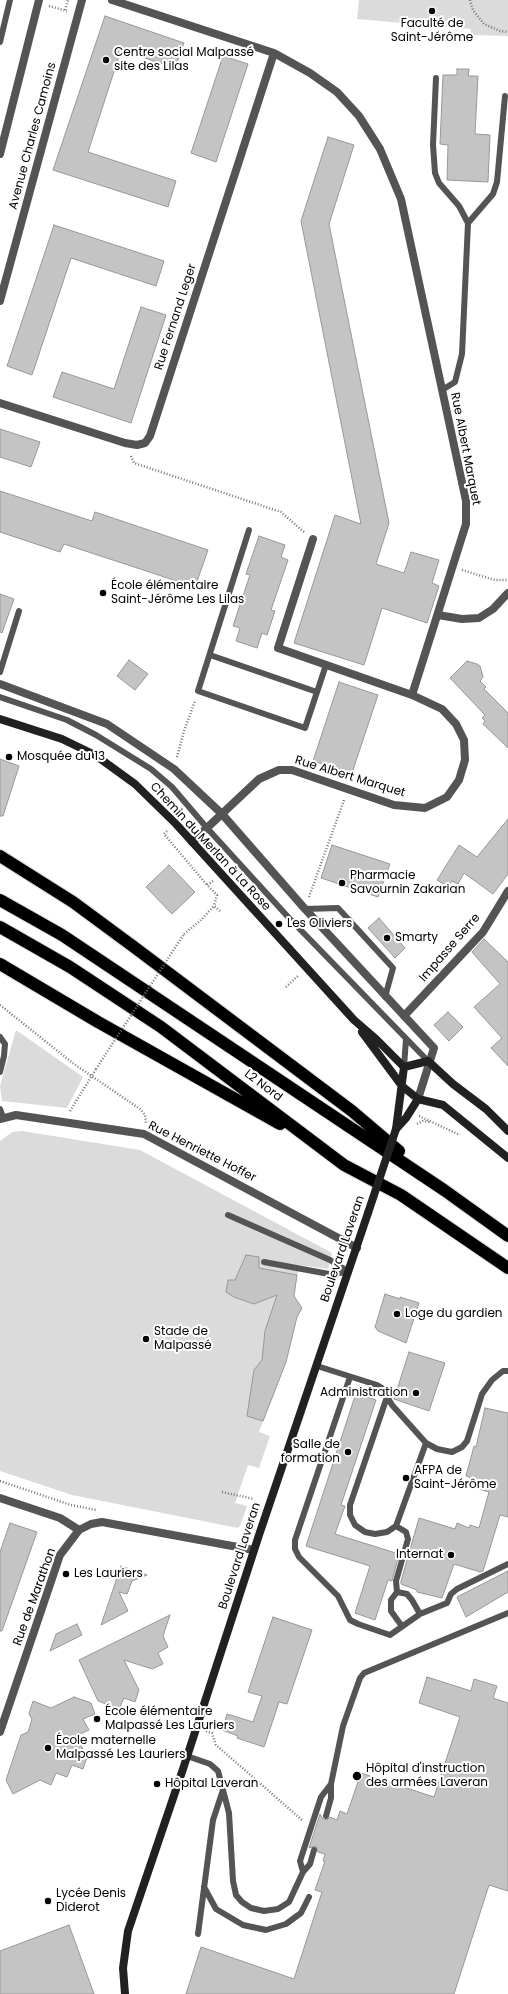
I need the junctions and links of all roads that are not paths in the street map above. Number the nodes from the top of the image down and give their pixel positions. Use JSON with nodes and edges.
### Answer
{"nodes":[{"id":1,"x":10,"y":0,"type":"edge"},
{"id":2,"x":82,"y":0,"type":"edge"},
{"id":3,"x":112,"y":0,"type":"edge"},
{"id":4,"x":38,"y":1,"type":"edge"},
{"id":5,"x":0,"y":42,"type":"edge"},
{"id":6,"x":274,"y":53,"type":"junction"},
{"id":7,"x":436,"y":78,"type":"dead end"},
{"id":8,"x":504,"y":96,"type":"dead end"},
{"id":9,"x":0,"y":154,"type":"edge"},
{"id":10,"x":468,"y":223,"type":"junction"},
{"id":11,"x":0,"y":301,"type":"edge"},
{"id":12,"x":442,"y":390,"type":"junction"},
{"id":13,"x":0,"y":403,"type":"edge"},
{"id":14,"x":249,"y":530,"type":"dead end"},
{"id":15,"x":313,"y":539,"type":"road end"},
{"id":16,"x":508,"y":593,"type":"edge"},
{"id":17,"x":19,"y":611,"type":"dead end"},
{"id":18,"x":438,"y":615,"type":"junction"},
{"id":19,"x":210,"y":655,"type":"junction"},
{"id":20,"x":326,"y":665,"type":"junction"},
{"id":21,"x":0,"y":672,"type":"edge"},
{"id":22,"x":0,"y":684,"type":"edge"},
{"id":23,"x":317,"y":692,"type":"junction"},
{"id":24,"x":412,"y":695,"type":"junction"},
{"id":25,"x":0,"y":697,"type":"edge"},
{"id":26,"x":0,"y":718,"type":"edge"},
{"id":27,"x":222,"y":814,"type":"junction"},
{"id":28,"x":207,"y":828,"type":"junction"},
{"id":29,"x":192,"y":842,"type":"junction"},
{"id":30,"x":0,"y":856,"type":"edge"},
{"id":31,"x":508,"y":891,"type":"edge"},
{"id":32,"x":0,"y":900,"type":"edge"},
{"id":33,"x":305,"y":909,"type":"junction"},
{"id":34,"x":0,"y":927,"type":"edge"},
{"id":35,"x":0,"y":964,"type":"edge"},
{"id":36,"x":385,"y":997,"type":"junction"},
{"id":37,"x":404,"y":1016,"type":"junction"},
{"id":38,"x":354,"y":1020,"type":"junction"},
{"id":39,"x":0,"y":1037,"type":"edge"},
{"id":40,"x":406,"y":1039,"type":"junction"},
{"id":41,"x":428,"y":1061,"type":"junction"},
{"id":42,"x":404,"y":1067,"type":"junction"},
{"id":43,"x":0,"y":1072,"type":"edge"},
{"id":44,"x":402,"y":1086,"type":"junction"},
{"id":45,"x":418,"y":1099,"type":"junction"},
{"id":46,"x":1,"y":1115,"type":"edge"},
{"id":47,"x":396,"y":1129,"type":"junction"},
{"id":48,"x":508,"y":1131,"type":"edge"},
{"id":49,"x":508,"y":1158,"type":"edge"},
{"id":50,"x":344,"y":1165,"type":"junction"},
{"id":51,"x":444,"y":1190,"type":"junction"},
{"id":52,"x":228,"y":1215,"type":"dead end"},
{"id":53,"x":508,"y":1236,"type":"edge"},
{"id":54,"x":357,"y":1248,"type":"junction"},
{"id":55,"x":264,"y":1262,"type":"dead end"},
{"id":56,"x":508,"y":1268,"type":"edge"},
{"id":57,"x":349,"y":1272,"type":"junction"},
{"id":58,"x":317,"y":1366,"type":"junction"},
{"id":59,"x":508,"y":1371,"type":"edge"},
{"id":60,"x":350,"y":1377,"type":"junction"},
{"id":61,"x":387,"y":1397,"type":"junction"},
{"id":62,"x":426,"y":1443,"type":"junction"},
{"id":63,"x":0,"y":1498,"type":"edge"},
{"id":64,"x":396,"y":1526,"type":"junction"},
{"id":65,"x":79,"y":1530,"type":"junction"},
{"id":66,"x":254,"y":1550,"type":"junction"},
{"id":67,"x":508,"y":1564,"type":"edge"},
{"id":68,"x":397,"y":1592,"type":"junction"},
{"id":69,"x":508,"y":1613,"type":"edge"},
{"id":70,"x":420,"y":1614,"type":"junction"},
{"id":71,"x":401,"y":1625,"type":"junction"},
{"id":72,"x":1,"y":1728,"type":"edge"},
{"id":73,"x":187,"y":1756,"type":"junction"},
{"id":74,"x":331,"y":1784,"type":"junction"},
{"id":75,"x":223,"y":1788,"type":"junction"},
{"id":76,"x":326,"y":1816,"type":"dead end"},
{"id":77,"x":314,"y":1850,"type":"dead end"},
{"id":78,"x":303,"y":1872,"type":"junction"},
{"id":79,"x":204,"y":1887,"type":"junction"},
{"id":80,"x":309,"y":1897,"type":"dead end"},
{"id":81,"x":198,"y":1934,"type":"dead end"},
{"id":82,"x":125,"y":1994,"type":"edge"}],
"edges":[{"from":1,"to":5,"type":"lane"},
{"from":2,"to":11,"type":"street","name":"Avenue Charles Camoins"},
{"from":3,"to":6,"type":"street","name":"Rue Albert Marquet"},
{"from":4,"to":9,"type":"street"},
{"from":6,"to":12,"type":"street","name":"Rue Albert Marquet"},
{"from":6,"to":13,"type":"street","name":"Rue Fernand Leger"},
{"from":7,"to":10,"type":"lane"},
{"from":8,"to":10,"type":"lane"},
{"from":10,"to":12,"type":"lane"},
{"from":12,"to":18,"type":"street","name":"Rue Albert Marquet"},
{"from":14,"to":19,"type":"lane"},
{"from":15,"to":20,"type":"street"},
{"from":16,"to":18,"type":"street"},
{"from":17,"to":21,"type":"lane"},
{"from":18,"to":24,"type":"street","name":"Rue Albert Marquet"},
{"from":19,"to":23,"type":"lane"},
{"from":19,"to":23,"type":"lane"},
{"from":20,"to":23,"type":"lane"},
{"from":20,"to":24,"type":"street"},
{"from":22,"to":27,"type":"street"},
{"from":24,"to":27,"type":"street","name":"Rue Albert Marquet"},
{"from":25,"to":28,"type":"lane"},
{"from":26,"to":29,"type":"street","name":"Chemin du Merlan à La Rose"},
{"from":27,"to":28,"type":"street","name":"Rue Albert Marquet"},
{"from":27,"to":33,"type":"street"},
{"from":28,"to":29,"type":"street","name":"Rue Albert Marquet"},
{"from":28,"to":40,"type":"lane"},
{"from":29,"to":38,"type":"street","name":"Chemin du Merlan à La Rose"},
{"from":30,"to":51,"type":"highway"},
{"from":31,"to":37,"type":"street","name":"Impasse Serre"},
{"from":32,"to":51,"type":"highway","name":"L2 Nord"},
{"from":33,"to":36,"type":"street"},
{"from":33,"to":36,"type":"lane"},
{"from":34,"to":50,"type":"highway","name":"L2 Nord"},
{"from":35,"to":50,"type":"highway"},
{"from":36,"to":37,"type":"street"},
{"from":37,"to":41,"type":"street"},
{"from":38,"to":42,"type":"street","name":"Chemin du Merlan à La Rose"},
{"from":38,"to":44,"type":"street","name":"Chemin du Merlan à La Rose"},
{"from":39,"to":43,"type":"lane"},
{"from":40,"to":41,"type":"lane"},
{"from":40,"to":42,"type":"lane"},
{"from":41,"to":42,"type":"street"},
{"from":41,"to":45,"type":"street"},
{"from":41,"to":48,"type":"street"},
{"from":42,"to":44,"type":"street"},
{"from":44,"to":45,"type":"street","name":"Chemin du Merlan à La Rose"},
{"from":44,"to":47,"type":"street","name":"Boulevard Laveran"},
{"from":45,"to":47,"type":"street","name":"Boulevard Laveran"},
{"from":45,"to":49,"type":"street","name":"Chemin du Merlan à La Rose"},
{"from":46,"to":54,"type":"street","name":"Rue Henriette Hoffer"},
{"from":47,"to":54,"type":"street","name":"Boulevard Laveran","bridge":true},
{"from":50,"to":56,"type":"highway","name":"L2 Nord"},
{"from":51,"to":53,"type":"highway","name":"L2 Nord"},
{"from":52,"to":57,"type":"lane"},
{"from":54,"to":57,"type":"street","name":"Boulevard Laveran"},
{"from":55,"to":57,"type":"lane"},
{"from":57,"to":58,"type":"street","name":"Boulevard Laveran"},
{"from":58,"to":60,"type":"lane"},
{"from":58,"to":66,"type":"street","name":"Boulevard Laveran"},
{"from":59,"to":62,"type":"lane"},
{"from":60,"to":61,"type":"lane"},
{"from":60,"to":71,"type":"lane"},
{"from":61,"to":62,"type":"lane"},
{"from":61,"to":64,"type":"lane"},
{"from":62,"to":64,"type":"lane"},
{"from":63,"to":65,"type":"street"},
{"from":64,"to":68,"type":"lane"},
{"from":65,"to":66,"type":"street"},
{"from":65,"to":72,"type":"street","name":"Rue de Marathon"},
{"from":66,"to":73,"type":"street","name":"Boulevard Laveran"},
{"from":67,"to":70,"type":"lane"},
{"from":68,"to":70,"type":"lane"},
{"from":68,"to":71,"type":"lane"},
{"from":69,"to":74,"type":"lane"},
{"from":70,"to":71,"type":"lane"},
{"from":73,"to":75,"type":"lane"},
{"from":73,"to":82,"type":"street","name":"Boulevard Laveran"},
{"from":74,"to":76,"type":"lane"},
{"from":74,"to":78,"type":"lane"},
{"from":75,"to":78,"type":"lane"},
{"from":75,"to":79,"type":"lane"},
{"from":77,"to":78,"type":"lane"},
{"from":79,"to":80,"type":"lane"},
{"from":79,"to":81,"type":"lane"}]}
